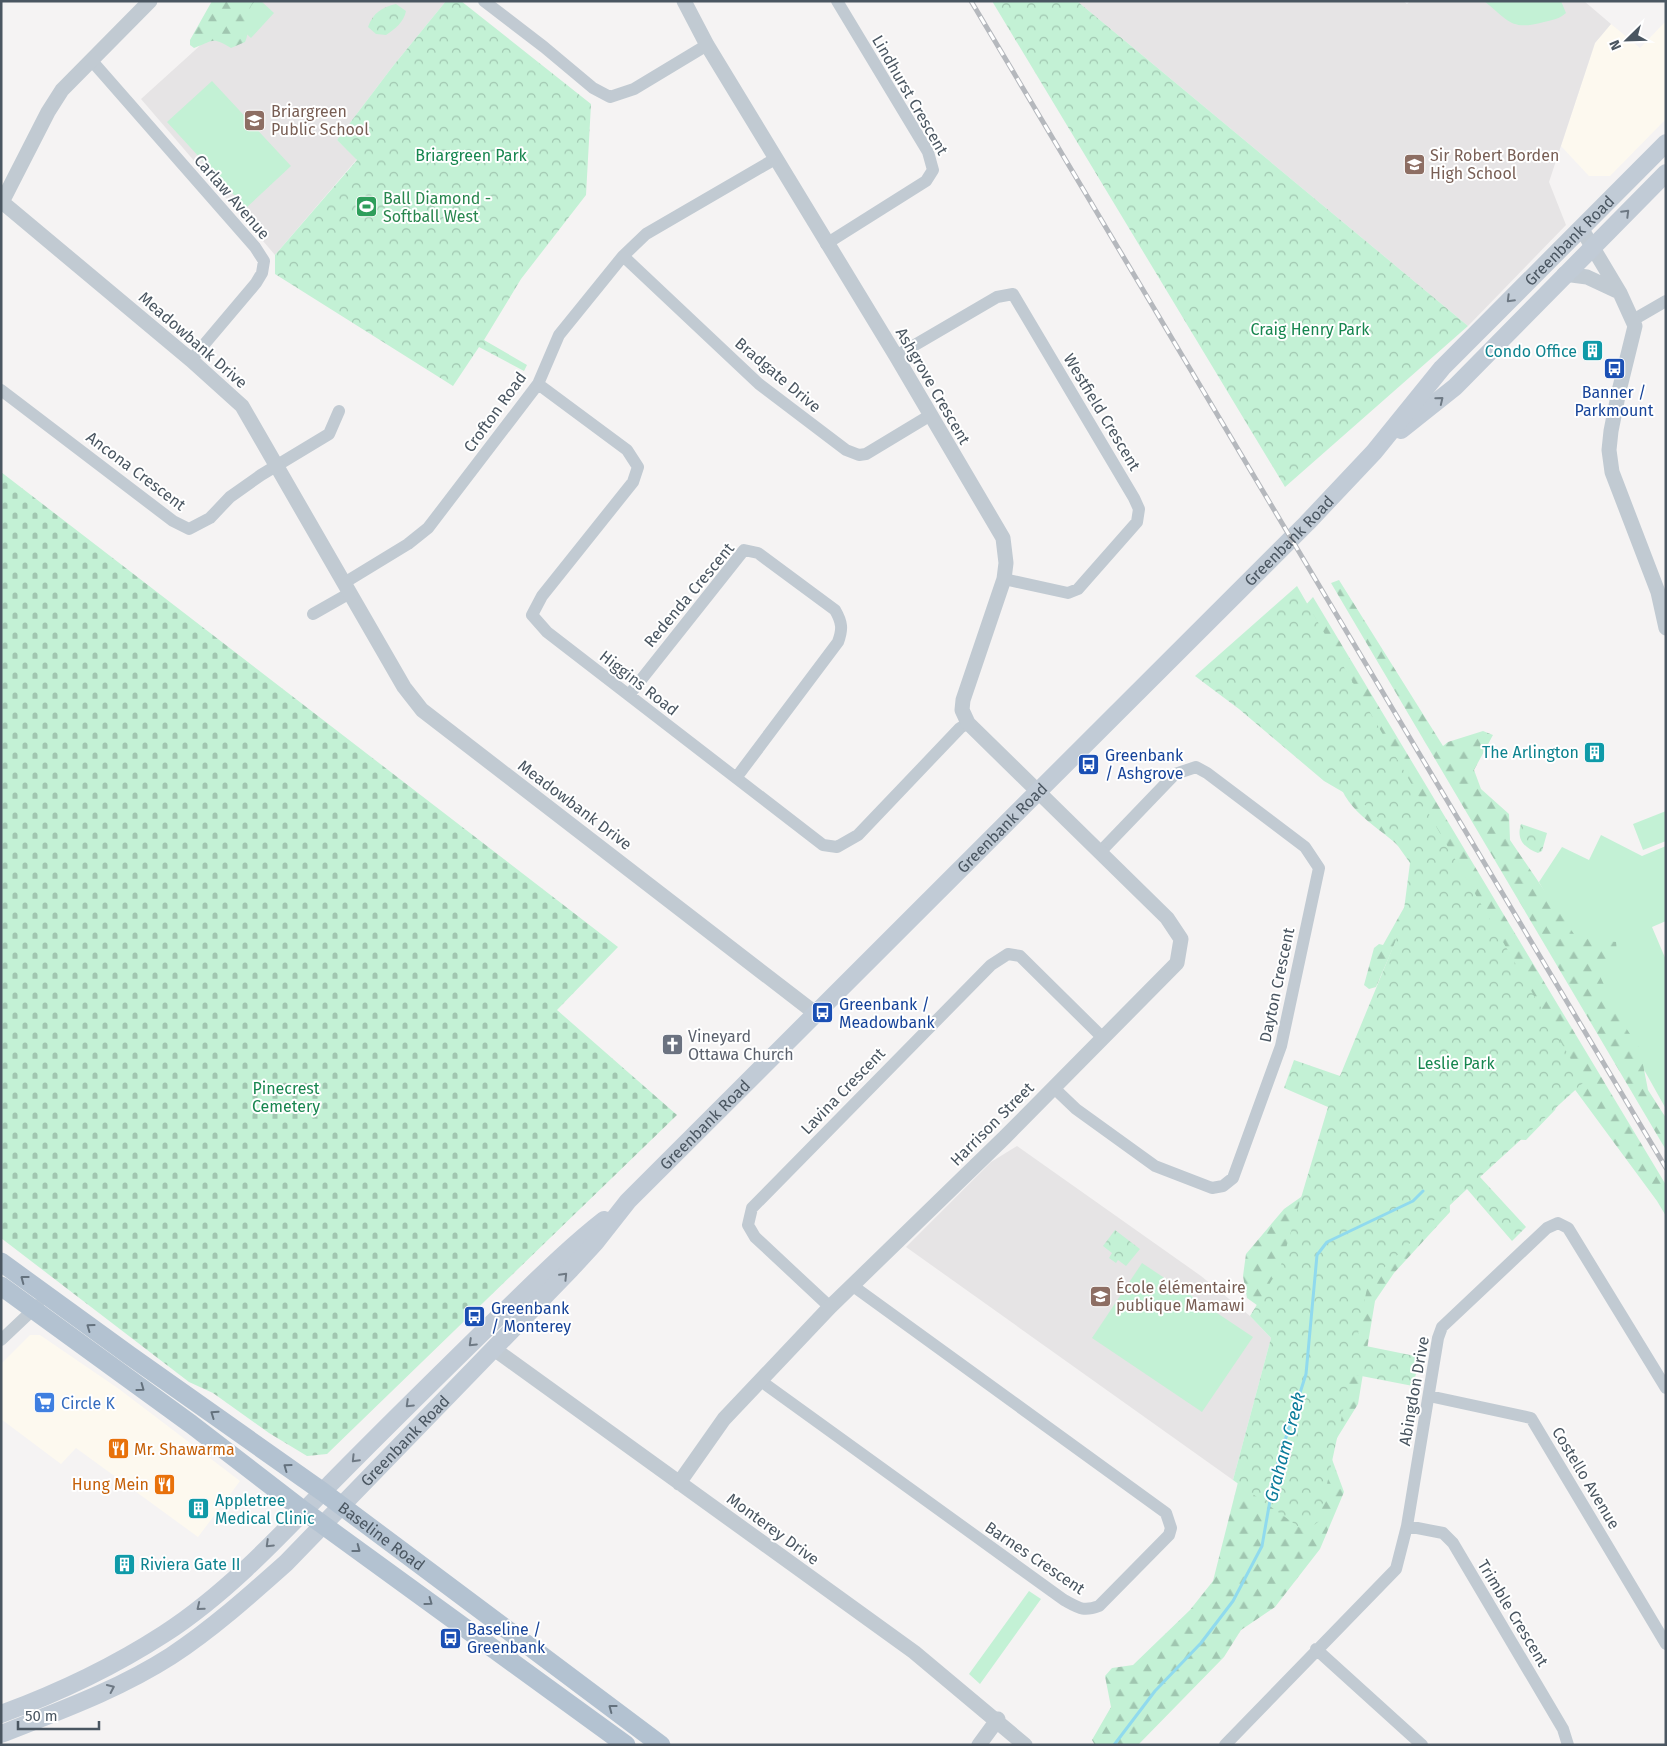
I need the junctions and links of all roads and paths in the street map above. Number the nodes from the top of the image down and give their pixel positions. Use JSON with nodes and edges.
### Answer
{"nodes":[{"id":1,"x":150,"y":1,"type":"edge"},
{"id":2,"x":484,"y":1,"type":"edge"},
{"id":3,"x":684,"y":1,"type":"edge"},
{"id":4,"x":837,"y":1,"type":"edge"},
{"id":5,"x":707,"y":45,"type":"junction"},
{"id":6,"x":92,"y":62,"type":"junction"},
{"id":7,"x":1666,"y":143,"type":"edge"},
{"id":8,"x":775,"y":159,"type":"junction"},
{"id":9,"x":1666,"y":173,"type":"edge"},
{"id":10,"x":2,"y":203,"type":"edge"},
{"id":11,"x":1581,"y":228,"type":"junction"},
{"id":12,"x":826,"y":244,"type":"junction"},
{"id":13,"x":1592,"y":248,"type":"junction"},
{"id":14,"x":623,"y":256,"type":"junction"},
{"id":15,"x":1564,"y":274,"type":"junction"},
{"id":16,"x":1620,"y":293,"type":"junction"},
{"id":17,"x":1666,"y":301,"type":"edge"},
{"id":18,"x":1633,"y":320,"type":"junction"},
{"id":19,"x":896,"y":356,"type":"junction"},
{"id":20,"x":191,"y":360,"type":"junction"},
{"id":21,"x":538,"y":384,"type":"junction"},
{"id":22,"x":1,"y":390,"type":"edge"},
{"id":23,"x":339,"y":411,"type":"dead end"},
{"id":24,"x":929,"y":416,"type":"junction"},
{"id":25,"x":1374,"y":452,"type":"junction"},
{"id":26,"x":277,"y":465,"type":"junction"},
{"id":27,"x":1004,"y":579,"type":"junction"},
{"id":28,"x":347,"y":588,"type":"junction"},
{"id":29,"x":1664,"y":608,"type":"edge"},
{"id":30,"x":313,"y":614,"type":"dead end"},
{"id":31,"x":1666,"y":628,"type":"edge"},
{"id":32,"x":629,"y":695,"type":"junction"},
{"id":33,"x":968,"y":723,"type":"junction"},
{"id":34,"x":736,"y":778,"type":"junction"},
{"id":35,"x":1038,"y":790,"type":"junction"},
{"id":36,"x":1100,"y":851,"type":"junction"},
{"id":37,"x":815,"y":1013,"type":"junction"},
{"id":38,"x":1102,"y":1037,"type":"junction"},
{"id":39,"x":1054,"y":1088,"type":"junction"},
{"id":40,"x":628,"y":1201,"type":"junction"},
{"id":41,"x":1,"y":1262,"type":"edge"},
{"id":42,"x":1,"y":1286,"type":"edge"},
{"id":43,"x":853,"y":1286,"type":"junction"},
{"id":44,"x":47,"y":1296,"type":"junction"},
{"id":45,"x":830,"y":1307,"type":"junction"},
{"id":46,"x":34,"y":1310,"type":"junction"},
{"id":47,"x":1,"y":1340,"type":"edge"},
{"id":48,"x":494,"y":1349,"type":"junction"},
{"id":49,"x":761,"y":1381,"type":"junction"},
{"id":50,"x":1666,"y":1388,"type":"edge"},
{"id":51,"x":1429,"y":1396,"type":"junction"},
{"id":52,"x":679,"y":1483,"type":"junction"},
{"id":53,"x":323,"y":1492,"type":"junction"},
{"id":54,"x":342,"y":1507,"type":"junction"},
{"id":55,"x":304,"y":1511,"type":"junction"},
{"id":56,"x":325,"y":1525,"type":"junction"},
{"id":57,"x":1407,"y":1526,"type":"junction"},
{"id":58,"x":1665,"y":1642,"type":"edge"},
{"id":59,"x":1316,"y":1650,"type":"junction"},
{"id":60,"x":1,"y":1714,"type":"edge"},
{"id":61,"x":998,"y":1719,"type":"junction"},
{"id":62,"x":1,"y":1734,"type":"edge"},
{"id":63,"x":652,"y":1742,"type":"edge"},
{"id":64,"x":626,"y":1745,"type":"edge"},
{"id":65,"x":979,"y":1745,"type":"edge"},
{"id":66,"x":1025,"y":1745,"type":"edge"},
{"id":67,"x":1225,"y":1745,"type":"edge"},
{"id":68,"x":1422,"y":1745,"type":"edge"},
{"id":69,"x":1568,"y":1745,"type":"edge"}],
"edges":[{"from":1,"to":6,"type":"street"},
{"from":2,"to":5,"type":"street"},
{"from":3,"to":5,"type":"street","name":"Ashgrove Crescent"},
{"from":4,"to":12,"type":"street","name":"Lindhurst Crescent"},
{"from":5,"to":8,"type":"street","name":"Ashgrove Crescent"},
{"from":6,"to":10,"type":"street"},
{"from":6,"to":20,"type":"street","name":"Carlaw Avenue"},
{"from":7,"to":11,"type":"main road","name":"Greenbank Road"},
{"from":8,"to":12,"type":"street","name":"Ashgrove Crescent"},
{"from":8,"to":14,"type":"street","name":"Crofton Road"},
{"from":13,"to":9,"type":"main road","name":"Greenbank Road","one_way":true},
{"from":10,"to":20,"type":"street","name":"Meadowbank Drive"},
{"from":11,"to":13,"type":"street"},
{"from":11,"to":25,"type":"main road","name":"Greenbank Road","one_way":true},
{"from":12,"to":19,"type":"street","name":"Ashgrove Crescent"},
{"from":13,"to":15,"type":"main road","name":"Greenbank Road"},
{"from":13,"to":16,"type":"street"},
{"from":14,"to":21,"type":"street","name":"Crofton Road"},
{"from":14,"to":24,"type":"street","name":"Bradgate Drive"},
{"from":15,"to":16,"type":"street"},
{"from":25,"to":15,"type":"main road","name":"Greenbank Road","one_way":true},
{"from":16,"to":18,"type":"street"},
{"from":17,"to":18,"type":"street"},
{"from":18,"to":29,"type":"street"},
{"from":19,"to":24,"type":"street","name":"Ashgrove Crescent"},
{"from":19,"to":27,"type":"street","name":"Westfield Crescent"},
{"from":20,"to":26,"type":"street","name":"Meadowbank Drive"},
{"from":21,"to":28,"type":"street","name":"Crofton Road"},
{"from":21,"to":32,"type":"street","name":"Higgins Road"},
{"from":22,"to":26,"type":"street","name":"Ancona Crescent"},
{"from":23,"to":26,"type":"street"},
{"from":24,"to":27,"type":"street","name":"Ashgrove Crescent"},
{"from":25,"to":35,"type":"main road","name":"Greenbank Road"},
{"from":26,"to":28,"type":"street","name":"Meadowbank Drive"},
{"from":27,"to":33,"type":"street","name":"Ashgrove Crescent"},
{"from":28,"to":30,"type":"street"},
{"from":28,"to":37,"type":"street","name":"Meadowbank Drive"},
{"from":29,"to":31,"type":"street"},
{"from":32,"to":34,"type":"street","name":"Higgins Road"},
{"from":32,"to":34,"type":"street","name":"Redenda Crescent"},
{"from":33,"to":34,"type":"street","name":"Higgins Road"},
{"from":33,"to":35,"type":"street"},
{"from":35,"to":36,"type":"street","name":"Harrison Street"},
{"from":35,"to":37,"type":"main road","name":"Greenbank Road"},
{"from":36,"to":38,"type":"street","name":"Harrison Street"},
{"from":36,"to":39,"type":"street","name":"Dayton Crescent"},
{"from":37,"to":40,"type":"main road","name":"Greenbank Road"},
{"from":38,"to":39,"type":"street","name":"Harrison Street"},
{"from":38,"to":45,"type":"street","name":"Lavina Crescent"},
{"from":39,"to":43,"type":"street","name":"Harrison Street"},
{"from":48,"to":40,"type":"main road","name":"Greenbank Road","one_way":true},
{"from":40,"to":53,"type":"main road","name":"Greenbank Road","one_way":true},
{"from":44,"to":41,"type":"main road","name":"Baseline Road","one_way":true},
{"from":42,"to":46,"type":"main road","name":"Baseline Road"},
{"from":43,"to":45,"type":"street","name":"Harrison Street"},
{"from":43,"to":49,"type":"street","name":"Barnes Crescent"},
{"from":44,"to":46,"type":"street"},
{"from":53,"to":44,"type":"main road","name":"Baseline Road","one_way":true},
{"from":45,"to":49,"type":"street","name":"Harrison Street"},
{"from":46,"to":47,"type":"street"},
{"from":46,"to":55,"type":"main road","name":"Baseline Road","one_way":true},
{"from":48,"to":52,"type":"street","name":"Monterey Drive"},
{"from":48,"to":54,"type":"main road","name":"Greenbank Road"},
{"from":49,"to":52,"type":"street","name":"Harrison Street"},
{"from":50,"to":51,"type":"street","name":"Abingdon Drive"},
{"from":51,"to":57,"type":"street","name":"Abingdon Drive"},
{"from":51,"to":58,"type":"street","name":"Costello Avenue"},
{"from":52,"to":61,"type":"street","name":"Monterey Drive"},
{"from":53,"to":54,"type":"main road","name":"Baseline Road"},
{"from":53,"to":55,"type":"main road","name":"Greenbank Road"},
{"from":54,"to":56,"type":"main road","name":"Greenbank Road"},
{"from":63,"to":54,"type":"main road","name":"Baseline Road","one_way":true},
{"from":55,"to":56,"type":"main road","name":"Baseline Road"},
{"from":55,"to":60,"type":"main road","name":"Greenbank Road","one_way":true},
{"from":62,"to":56,"type":"main road","name":"Greenbank Road","one_way":true},
{"from":56,"to":64,"type":"main road","name":"Baseline Road","one_way":true},
{"from":57,"to":59,"type":"street","name":"Abingdon Drive"},
{"from":57,"to":69,"type":"street","name":"Trimble Crescent"},
{"from":59,"to":67,"type":"street","name":"Abingdon Drive"},
{"from":59,"to":68,"type":"street"},
{"from":61,"to":65,"type":"street"},
{"from":61,"to":66,"type":"street","name":"Monterey Drive"}]}
